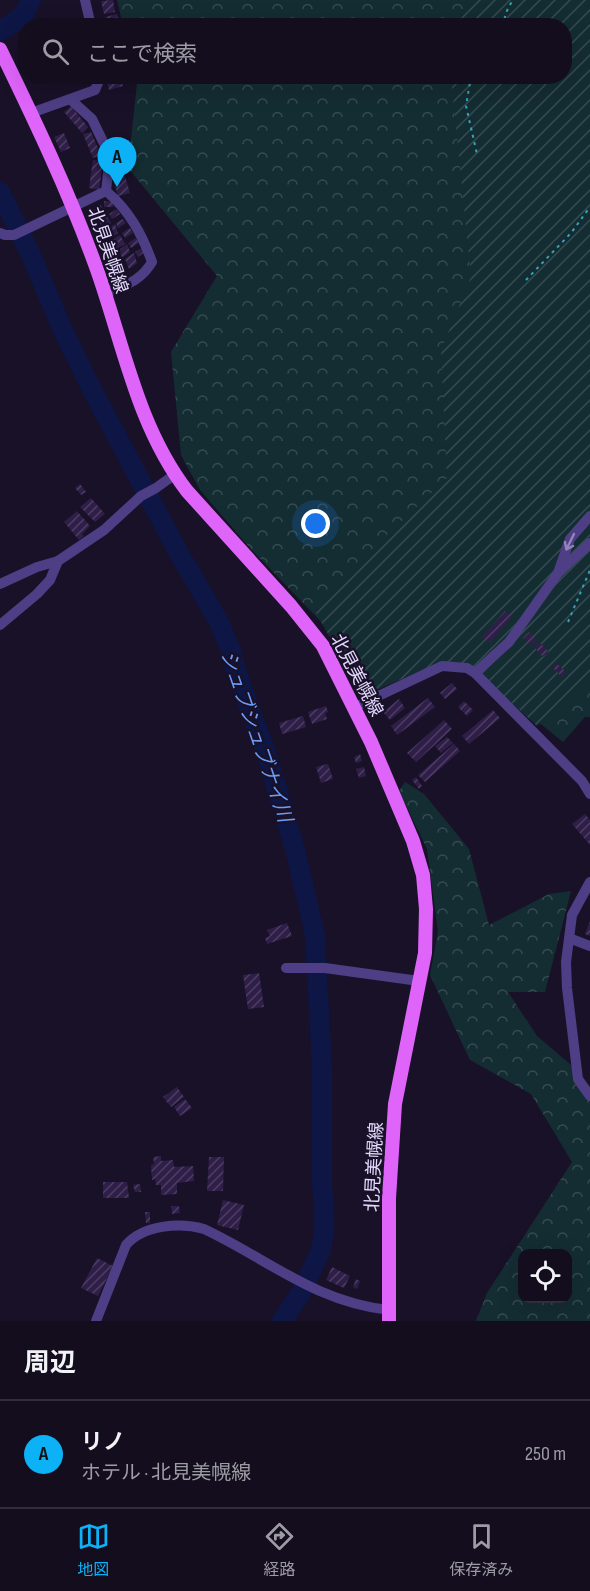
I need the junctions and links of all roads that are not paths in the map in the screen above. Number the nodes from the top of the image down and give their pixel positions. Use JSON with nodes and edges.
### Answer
{"nodes":[{"id":1,"x":85,"y":0,"type":"edge"},
{"id":2,"x":89,"y":18,"type":"edge"},
{"id":3,"x":0,"y":49,"type":"edge"},
{"id":4,"x":98,"y":84,"type":"edge"},
{"id":5,"x":70,"y":99,"type":"junction"},
{"id":6,"x":32,"y":113,"type":"junction"},
{"id":7,"x":106,"y":191,"type":"junction"},
{"id":8,"x":74,"y":206,"type":"junction"},
{"id":9,"x":0,"y":233,"type":"edge"},
{"id":10,"x":104,"y":294,"type":"junction"},
{"id":11,"x":174,"y":474,"type":"junction"},
{"id":12,"x":590,"y":516,"type":"edge"},
{"id":13,"x":590,"y":543,"type":"edge"},
{"id":14,"x":58,"y":561,"type":"junction"},
{"id":15,"x":558,"y":573,"type":"junction"},
{"id":16,"x":0,"y":584,"type":"edge"},
{"id":17,"x":0,"y":625,"type":"edge"},
{"id":18,"x":475,"y":673,"type":"junction"},
{"id":19,"x":355,"y":707,"type":"junction"},
{"id":20,"x":586,"y":777,"type":"edge"},
{"id":21,"x":590,"y":794,"type":"edge"},
{"id":22,"x":590,"y":882,"type":"edge"},
{"id":23,"x":569,"y":938,"type":"junction"},
{"id":24,"x":590,"y":946,"type":"edge"},
{"id":25,"x":286,"y":968,"type":"dead end"},
{"id":26,"x":419,"y":981,"type":"junction"},
{"id":27,"x":590,"y":1096,"type":"edge"},
{"id":28,"x":389,"y":1315,"type":"edge"},
{"id":29,"x":96,"y":1321,"type":"edge"}],
"edges":[{"from":1,"to":2,"type":"street"},
{"from":3,"to":6,"type":"main road","name":"北見美幌線"},
{"from":4,"to":5,"type":"street"},
{"from":5,"to":6,"type":"street"},
{"from":5,"to":7,"type":"street"},
{"from":6,"to":8,"type":"main road","name":"北見美幌線"},
{"from":7,"to":8,"type":"street"},
{"from":7,"to":10,"type":"street"},
{"from":8,"to":9,"type":"street"},
{"from":8,"to":10,"type":"main road","name":"北見美幌線"},
{"from":10,"to":11,"type":"main road","name":"北見美幌線"},
{"from":11,"to":14,"type":"street"},
{"from":11,"to":19,"type":"main road","name":"北見美幌線"},
{"from":12,"to":15,"type":"street","one_way":true},
{"from":13,"to":15,"type":"street"},
{"from":14,"to":16,"type":"street"},
{"from":14,"to":17,"type":"street"},
{"from":15,"to":18,"type":"street"},
{"from":18,"to":19,"type":"street"},
{"from":18,"to":20,"type":"street"},
{"from":19,"to":26,"type":"main road","name":"北見美幌線"},
{"from":20,"to":21,"type":"street"},
{"from":22,"to":23,"type":"street"},
{"from":23,"to":24,"type":"street"},
{"from":23,"to":27,"type":"street"},
{"from":25,"to":26,"type":"street"},
{"from":26,"to":28,"type":"main road","name":"北見美幌線"},
{"from":28,"to":29,"type":"street"}]}
